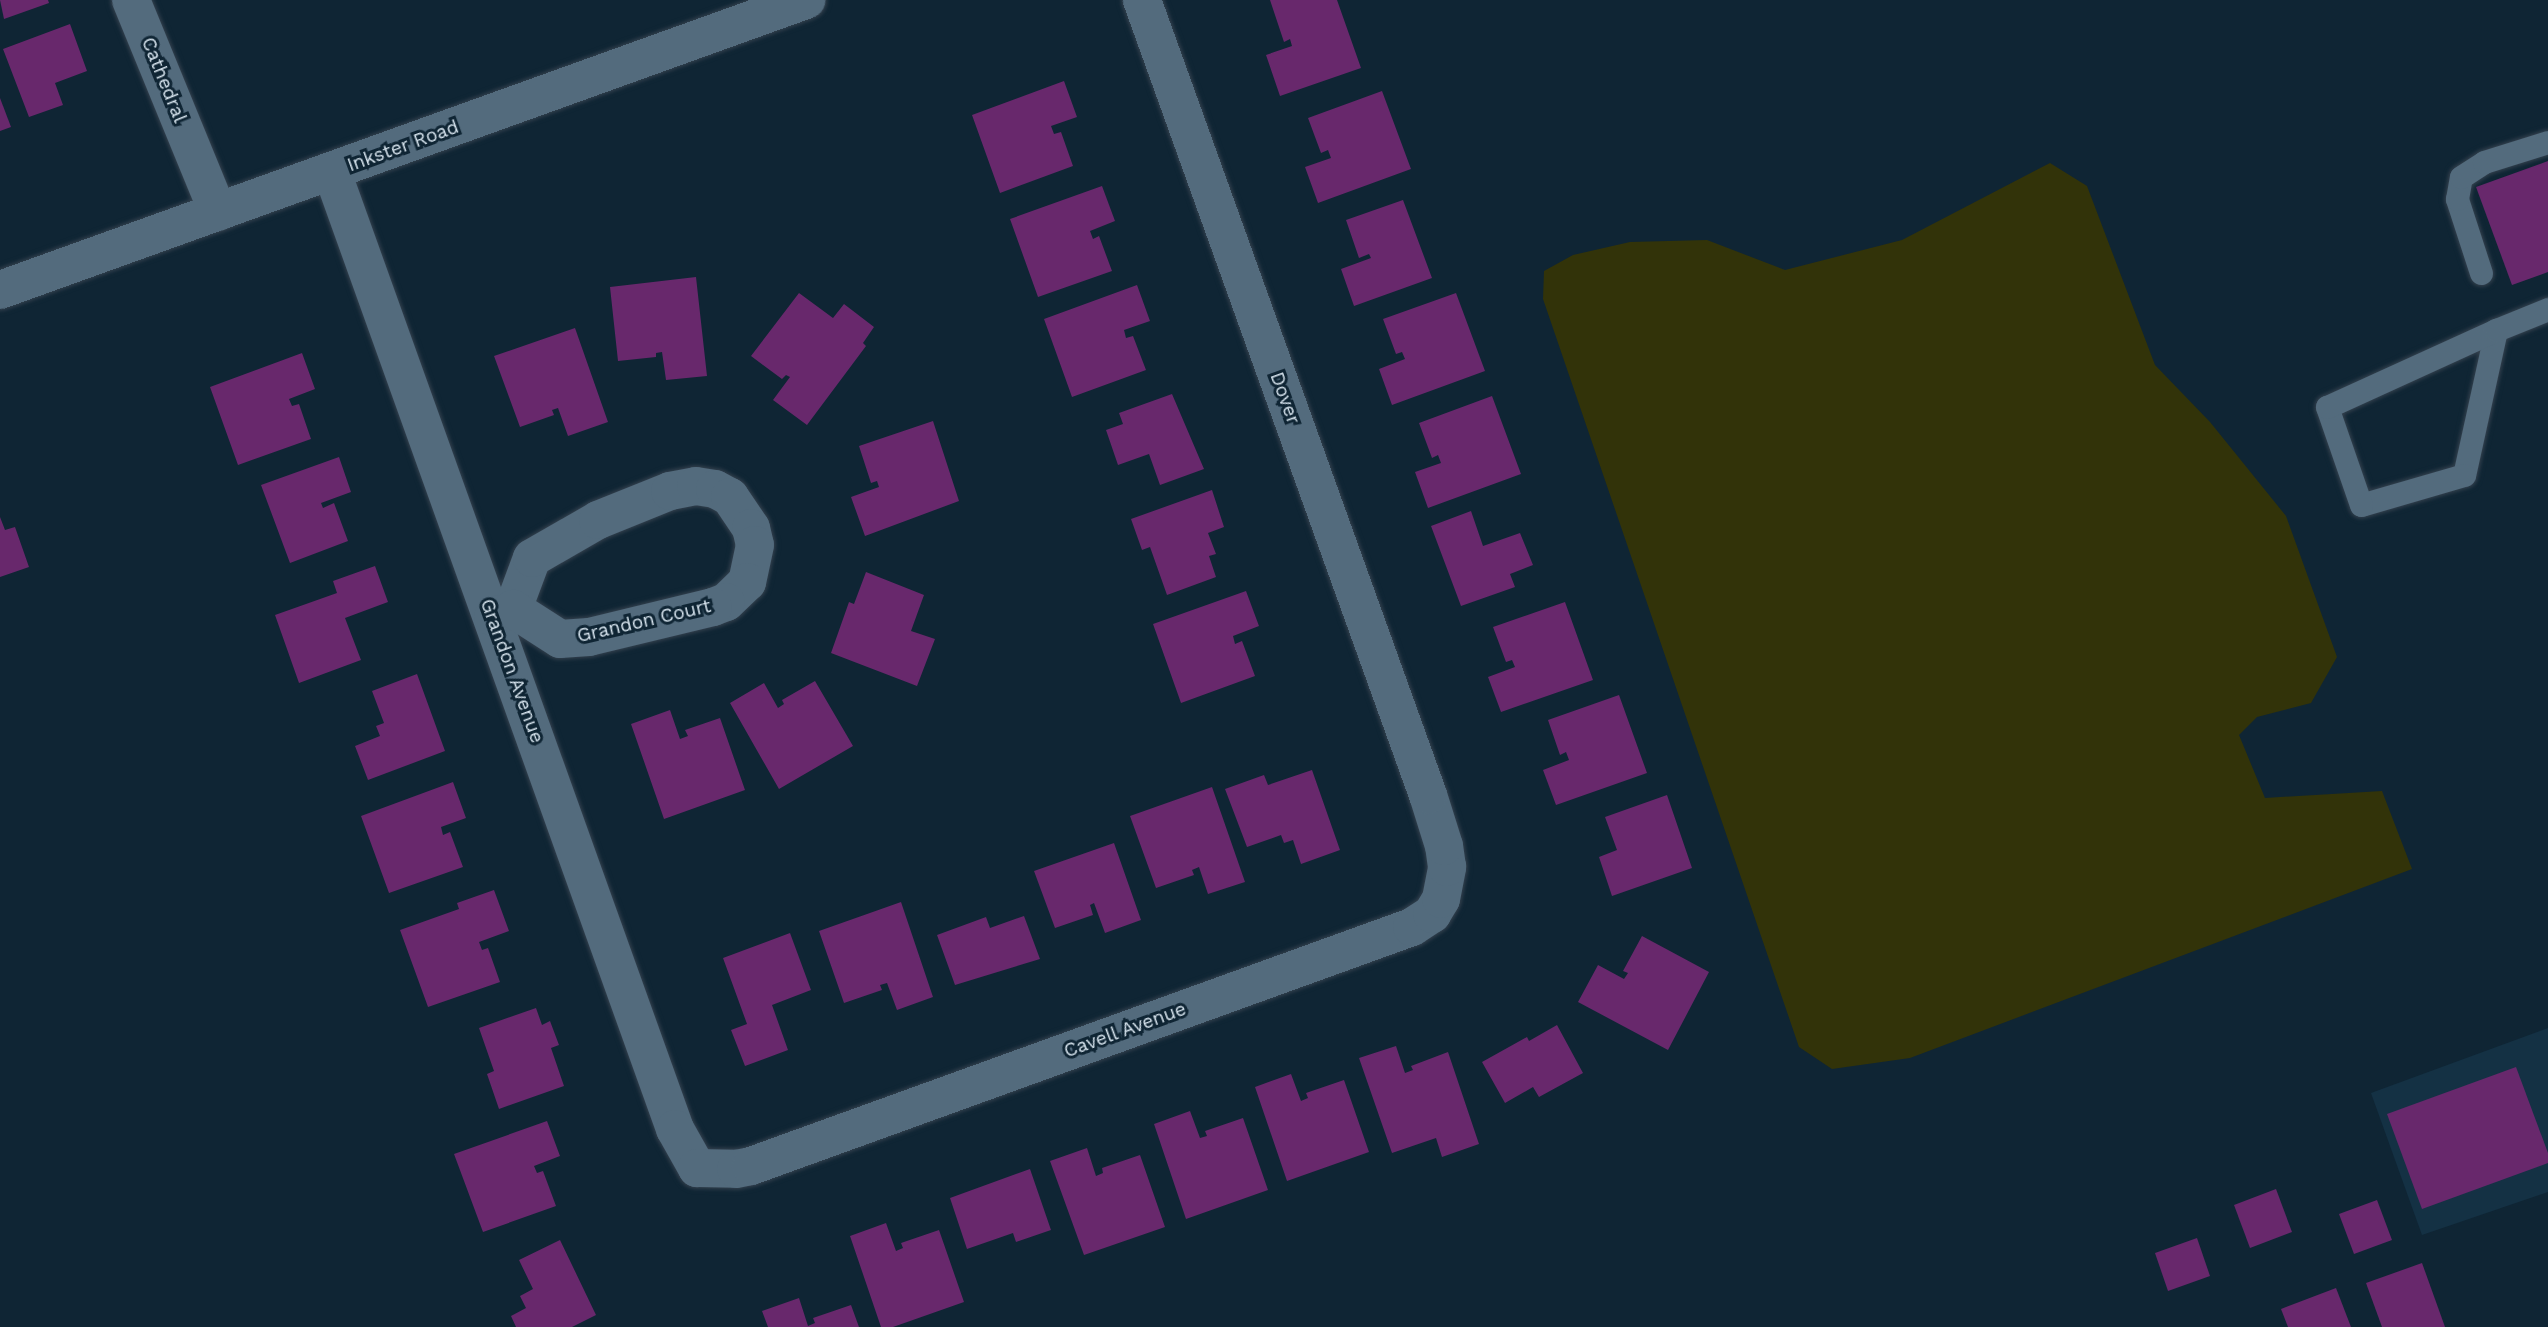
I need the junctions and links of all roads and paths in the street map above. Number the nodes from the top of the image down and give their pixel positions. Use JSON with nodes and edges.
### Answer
{"nodes":[{"id":1,"x":131,"y":0,"type":"edge"},
{"id":2,"x":806,"y":0,"type":"edge"},
{"id":3,"x":1142,"y":0,"type":"edge"},
{"id":4,"x":2548,"y":142,"type":"edge"},
{"id":5,"x":332,"y":172,"type":"junction"},
{"id":6,"x":218,"y":212,"type":"junction"},
{"id":7,"x":2482,"y":273,"type":"dead end"},
{"id":8,"x":0,"y":290,"type":"edge"},
{"id":9,"x":2548,"y":309,"type":"edge"},
{"id":10,"x":2496,"y":330,"type":"junction"},
{"id":11,"x":503,"y":613,"type":"junction"},
{"id":12,"x":1428,"y":795,"type":"joint"},
{"id":13,"x":697,"y":1168,"type":"joint"}],
"edges":[{"from":1,"to":6,"type":"street","name":"Cathedral"},
{"from":2,"to":5,"type":"street","name":"Inkster Road"},
{"from":3,"to":12,"type":"street","name":"Dover"},
{"from":4,"to":7,"type":"lane"},
{"from":5,"to":6,"type":"street","name":"Inkster Road"},
{"from":5,"to":11,"type":"street","name":"Grandon Avenue"},
{"from":6,"to":8,"type":"street","name":"Inkster Road"},
{"from":9,"to":10,"type":"lane"},
{"from":10,"to":10,"type":"lane"},
{"from":11,"to":11,"type":"street","name":"Grandon Court"},
{"from":11,"to":13,"type":"street","name":"Grandon Avenue"},
{"from":12,"to":13,"type":"street","name":"Cavell Avenue"}]}
